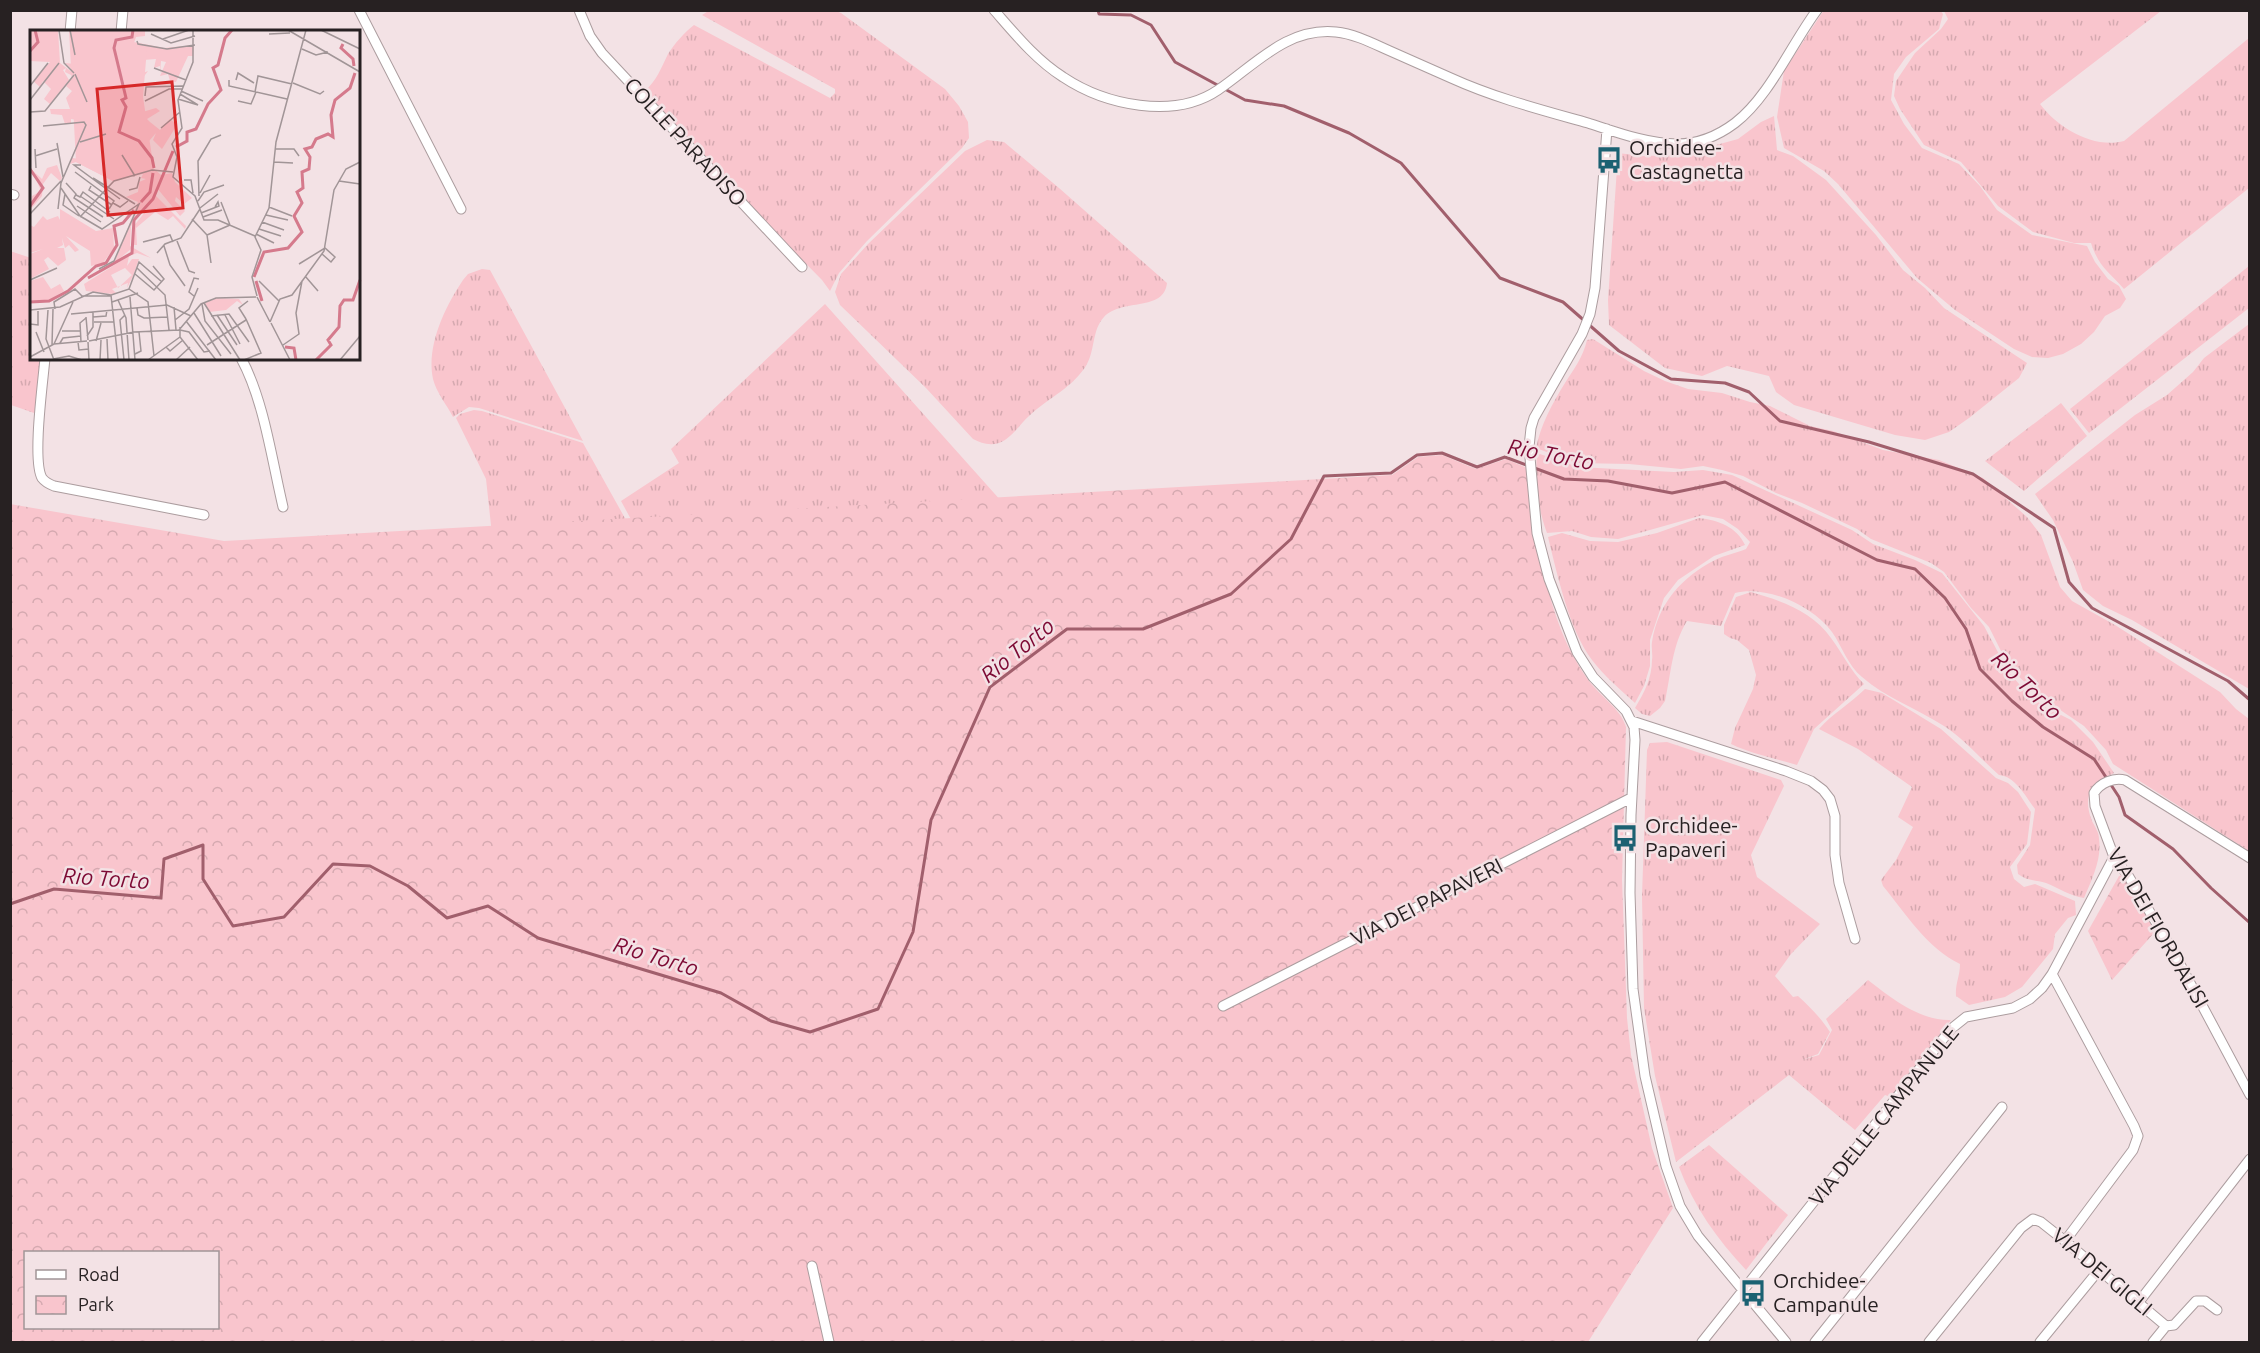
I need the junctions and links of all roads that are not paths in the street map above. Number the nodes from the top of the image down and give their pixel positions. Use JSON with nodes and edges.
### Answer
{"nodes":[{"id":1,"x":72,"y":10,"type":"edge"},
{"id":2,"x":123,"y":10,"type":"edge"},
{"id":3,"x":359,"y":10,"type":"edge"},
{"id":4,"x":579,"y":10,"type":"edge"},
{"id":5,"x":994,"y":10,"type":"edge"},
{"id":6,"x":1817,"y":10,"type":"edge"},
{"id":7,"x":70,"y":30,"type":"edge"},
{"id":8,"x":121,"y":30,"type":"edge"},
{"id":9,"x":1607,"y":129,"type":"junction"},
{"id":10,"x":461,"y":209,"type":"dead end"},
{"id":11,"x":802,"y":267,"type":"dead end"},
{"id":12,"x":45,"y":360,"type":"edge"},
{"id":13,"x":242,"y":360,"type":"edge"},
{"id":14,"x":284,"y":507,"type":"dead end"},
{"id":15,"x":204,"y":514,"type":"dead end"},
{"id":16,"x":1632,"y":721,"type":"junction"},
{"id":17,"x":1631,"y":798,"type":"junction"},
{"id":18,"x":2114,"y":857,"type":"junction"},
{"id":19,"x":2250,"y":858,"type":"edge"},
{"id":20,"x":1856,"y":939,"type":"dead end"},
{"id":21,"x":2052,"y":974,"type":"junction"},
{"id":22,"x":1223,"y":1006,"type":"dead end"},
{"id":23,"x":2250,"y":1095,"type":"edge"},
{"id":24,"x":2002,"y":1107,"type":"dead end"},
{"id":25,"x":2250,"y":1159,"type":"edge"},
{"id":26,"x":2065,"y":1241,"type":"junction"},
{"id":27,"x":812,"y":1266,"type":"dead end"},
{"id":28,"x":2099,"y":1270,"type":"junction"},
{"id":29,"x":1744,"y":1292,"type":"junction"},
{"id":30,"x":2138,"y":1303,"type":"junction"},
{"id":31,"x":2217,"y":1310,"type":"dead end"},
{"id":32,"x":2166,"y":1326,"type":"junction"},
{"id":33,"x":829,"y":1342,"type":"edge"},
{"id":34,"x":1702,"y":1342,"type":"edge"},
{"id":35,"x":1786,"y":1342,"type":"edge"},
{"id":36,"x":1815,"y":1342,"type":"edge"},
{"id":37,"x":1929,"y":1342,"type":"edge"},
{"id":38,"x":2040,"y":1342,"type":"edge"},
{"id":39,"x":2153,"y":1342,"type":"edge"}],
"edges":[{"from":1,"to":7,"type":"street"},
{"from":2,"to":8,"type":"street"},
{"from":3,"to":10,"type":"street"},
{"from":4,"to":11,"type":"street","name":"COLLE PARADISO"},
{"from":5,"to":9,"type":"street"},
{"from":6,"to":9,"type":"street"},
{"from":9,"to":16,"type":"street"},
{"from":12,"to":15,"type":"street"},
{"from":13,"to":14,"type":"street"},
{"from":16,"to":17,"type":"street"},
{"from":16,"to":20,"type":"street"},
{"from":17,"to":22,"type":"street","name":"VIA DEI PAPAVERI"},
{"from":17,"to":29,"type":"street"},
{"from":18,"to":19,"type":"street","name":"VIA DEI FIORDALISI"},
{"from":18,"to":21,"type":"street","name":"VIA DELLE CAMPANULE"},
{"from":18,"to":23,"type":"street","name":"VIA DEI FIORDALISI"},
{"from":21,"to":26,"type":"street"},
{"from":21,"to":29,"type":"street","name":"VIA DELLE CAMPANULE"},
{"from":24,"to":36,"type":"street"},
{"from":25,"to":30,"type":"street"},
{"from":26,"to":28,"type":"street","name":"VIA DEI GIGLI"},
{"from":26,"to":37,"type":"street","name":"VIA DEI GIGLI"},
{"from":27,"to":33,"type":"street"},
{"from":28,"to":30,"type":"street","name":"VIA DEI GIGLI"},
{"from":28,"to":38,"type":"street"},
{"from":29,"to":34,"type":"street","name":"VIA DELLE CAMPANULE"},
{"from":29,"to":35,"type":"street"},
{"from":30,"to":32,"type":"street","name":"VIA DEI GIGLI"},
{"from":31,"to":32,"type":"street"},
{"from":32,"to":39,"type":"street"}]}
